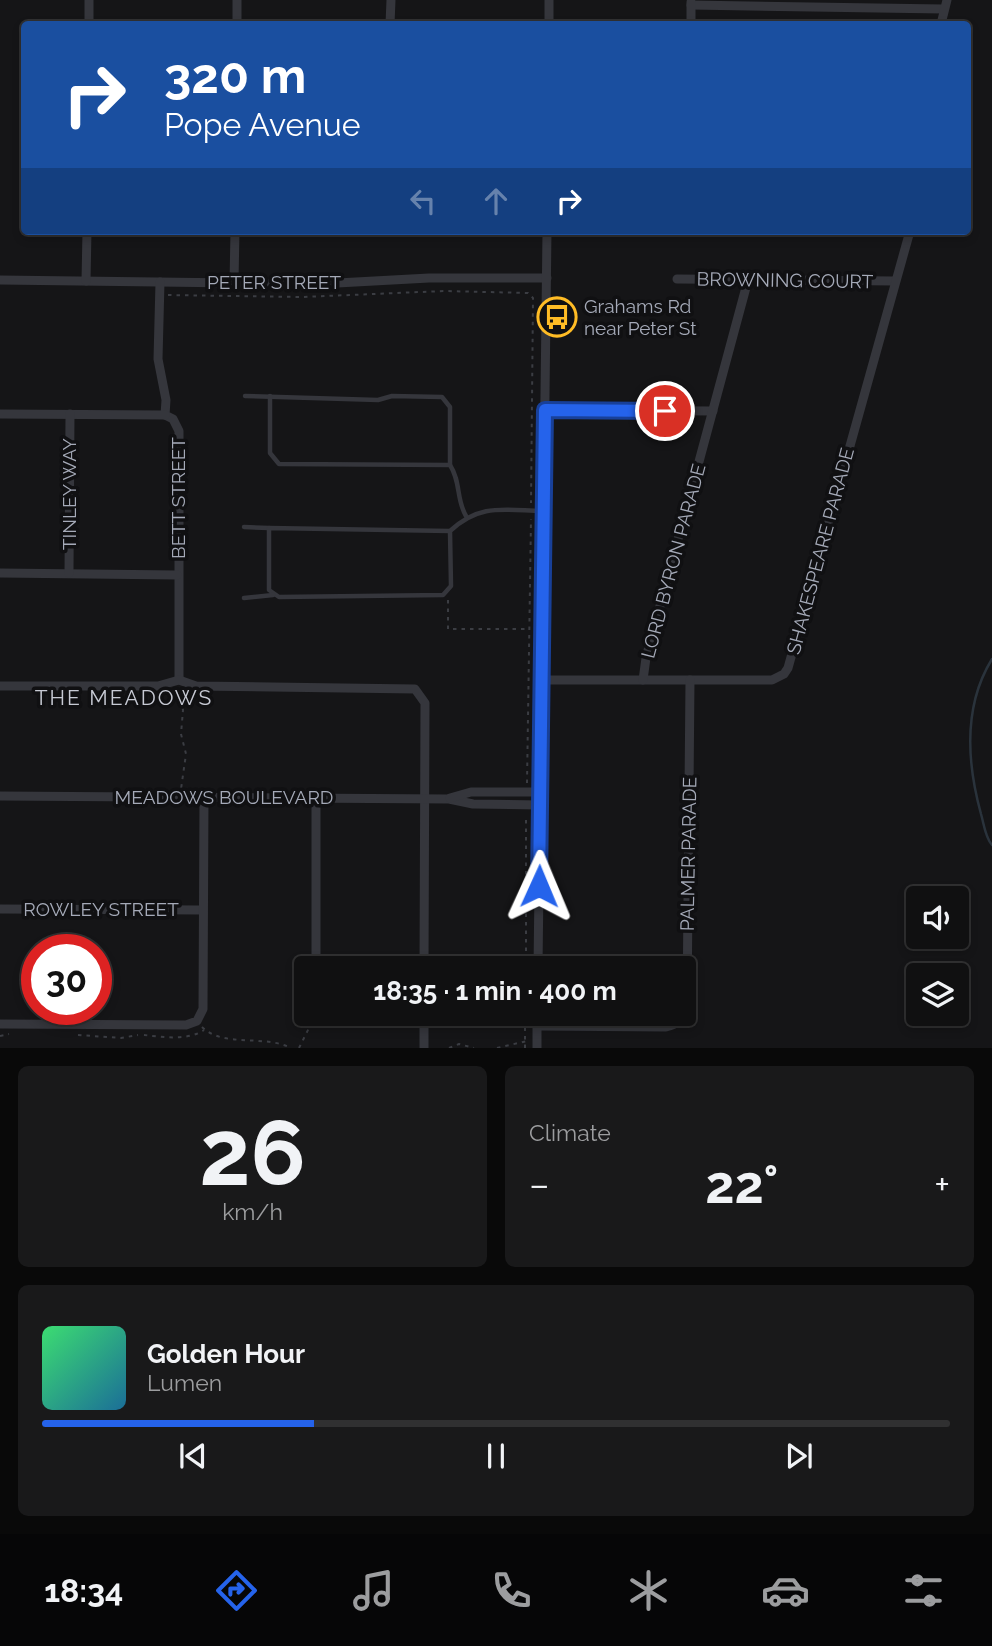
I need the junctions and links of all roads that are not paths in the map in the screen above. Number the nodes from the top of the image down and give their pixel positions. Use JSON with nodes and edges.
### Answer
{"nodes":[{"id":1,"x":89,"y":0,"type":"edge"},
{"id":2,"x":237,"y":0,"type":"edge"},
{"id":3,"x":391,"y":0,"type":"edge"},
{"id":4,"x":549,"y":0,"type":"edge"},
{"id":5,"x":691,"y":2,"type":"edge"},
{"id":6,"x":945,"y":4,"type":"edge"},
{"id":7,"x":89,"y":21,"type":"edge"},
{"id":8,"x":237,"y":21,"type":"edge"},
{"id":9,"x":390,"y":21,"type":"edge"},
{"id":10,"x":549,"y":21,"type":"edge"},
{"id":11,"x":691,"y":21,"type":"edge"},
{"id":12,"x":87,"y":235,"type":"edge"},
{"id":13,"x":235,"y":235,"type":"edge"},
{"id":14,"x":547,"y":235,"type":"edge"},
{"id":15,"x":909,"y":235,"type":"edge"},
{"id":16,"x":547,"y":278,"type":"junction"},
{"id":17,"x":677,"y":279,"type":"dead end"},
{"id":18,"x":0,"y":280,"type":"edge"},
{"id":19,"x":748,"y":280,"type":"junction"},
{"id":20,"x":86,"y":281,"type":"junction"},
{"id":21,"x":894,"y":281,"type":"junction"},
{"id":22,"x":160,"y":282,"type":"junction"},
{"id":23,"x":234,"y":282,"type":"junction"},
{"id":24,"x":245,"y":396,"type":"dead end"},
{"id":25,"x":270,"y":397,"type":"junction"},
{"id":26,"x":545,"y":410,"type":"junction"},
{"id":27,"x":713,"y":411,"type":"junction"},
{"id":28,"x":0,"y":414,"type":"edge"},
{"id":29,"x":70,"y":414,"type":"junction"},
{"id":30,"x":165,"y":415,"type":"junction"},
{"id":31,"x":450,"y":465,"type":"junction"},
{"id":32,"x":542,"y":511,"type":"junction"},
{"id":33,"x":466,"y":516,"type":"junction"},
{"id":34,"x":244,"y":527,"type":"dead end"},
{"id":35,"x":269,"y":528,"type":"junction"},
{"id":36,"x":450,"y":531,"type":"junction"},
{"id":37,"x":0,"y":573,"type":"edge"},
{"id":38,"x":69,"y":573,"type":"junction"},
{"id":39,"x":177,"y":575,"type":"junction"},
{"id":40,"x":273,"y":595,"type":"junction"},
{"id":41,"x":244,"y":598,"type":"dead end"},
{"id":42,"x":178,"y":680,"type":"junction"},
{"id":43,"x":541,"y":680,"type":"junction"},
{"id":44,"x":643,"y":680,"type":"junction"},
{"id":45,"x":690,"y":680,"type":"junction"},
{"id":46,"x":0,"y":685,"type":"edge"},
{"id":47,"x":540,"y":792,"type":"junction"},
{"id":48,"x":0,"y":796,"type":"edge"},
{"id":49,"x":204,"y":797,"type":"junction"},
{"id":50,"x":316,"y":798,"type":"junction"},
{"id":51,"x":425,"y":799,"type":"junction"},
{"id":52,"x":449,"y":799,"type":"junction"},
{"id":53,"x":540,"y":805,"type":"junction"},
{"id":54,"x":0,"y":909,"type":"edge"},
{"id":55,"x":202,"y":910,"type":"junction"},
{"id":56,"x":316,"y":956,"type":"edge"},
{"id":57,"x":424,"y":956,"type":"edge"},
{"id":58,"x":538,"y":956,"type":"edge"},
{"id":59,"x":687,"y":956,"type":"edge"},
{"id":60,"x":0,"y":1024,"type":"edge"},
{"id":61,"x":424,"y":1026,"type":"edge"},
{"id":62,"x":537,"y":1026,"type":"joint"},
{"id":63,"x":670,"y":1026,"type":"edge"},
{"id":64,"x":537,"y":1045,"type":"edge"},
{"id":65,"x":424,"y":1048,"type":"edge"}],
"edges":[{"from":1,"to":7,"type":"street"},
{"from":2,"to":8,"type":"street"},
{"from":3,"to":9,"type":"street"},
{"from":4,"to":10,"type":"street"},
{"from":5,"to":6,"type":"street"},
{"from":5,"to":11,"type":"street"},
{"from":12,"to":20,"type":"street"},
{"from":13,"to":23,"type":"street"},
{"from":14,"to":16,"type":"street"},
{"from":15,"to":21,"type":"street","name":"SHAKESPEARE PARADE"},
{"from":16,"to":23,"type":"street","name":"PETER STREET"},
{"from":16,"to":26,"type":"street"},
{"from":17,"to":19,"type":"street","name":"BROWNING COURT"},
{"from":18,"to":20,"type":"street","name":"PETER STREET"},
{"from":19,"to":21,"type":"street","name":"BROWNING COURT"},
{"from":19,"to":27,"type":"street","name":"LORD BYRON PARADE"},
{"from":20,"to":22,"type":"street","name":"PETER STREET"},
{"from":21,"to":45,"type":"street","name":"SHAKESPEARE PARADE"},
{"from":22,"to":23,"type":"street","name":"PETER STREET"},
{"from":22,"to":30,"type":"street","name":"BETT STREET"},
{"from":24,"to":25,"type":"lane"},
{"from":25,"to":31,"type":"lane"},
{"from":25,"to":31,"type":"lane"},
{"from":26,"to":27,"type":"street"},
{"from":26,"to":32,"type":"street"},
{"from":27,"to":44,"type":"street","name":"LORD BYRON PARADE"},
{"from":28,"to":29,"type":"street"},
{"from":29,"to":30,"type":"street"},
{"from":29,"to":38,"type":"street","name":"TINLEY WAY"},
{"from":30,"to":39,"type":"street","name":"BETT STREET"},
{"from":31,"to":33,"type":"lane"},
{"from":32,"to":33,"type":"lane"},
{"from":32,"to":43,"type":"street"},
{"from":33,"to":36,"type":"lane"},
{"from":34,"to":35,"type":"lane"},
{"from":35,"to":36,"type":"lane"},
{"from":35,"to":40,"type":"lane"},
{"from":36,"to":40,"type":"lane"},
{"from":37,"to":38,"type":"street"},
{"from":38,"to":39,"type":"street"},
{"from":39,"to":42,"type":"street","name":"BETT STREET"},
{"from":40,"to":41,"type":"lane"},
{"from":42,"to":46,"type":"street"},
{"from":42,"to":51,"type":"street"},
{"from":43,"to":44,"type":"street","name":"SHAKESPEARE PARADE"},
{"from":43,"to":47,"type":"street"},
{"from":44,"to":45,"type":"street","name":"SHAKESPEARE PARADE"},
{"from":45,"to":59,"type":"street","name":"PALMER PARADE"},
{"from":47,"to":52,"type":"street","name":"MEADOWS BOULEVARD"},
{"from":47,"to":53,"type":"street"},
{"from":48,"to":49,"type":"street","name":"MEADOWS BOULEVARD"},
{"from":49,"to":50,"type":"street","name":"MEADOWS BOULEVARD"},
{"from":49,"to":55,"type":"street"},
{"from":50,"to":51,"type":"street","name":"MEADOWS BOULEVARD"},
{"from":50,"to":56,"type":"street"},
{"from":51,"to":52,"type":"street","name":"MEADOWS BOULEVARD"},
{"from":51,"to":57,"type":"street"},
{"from":52,"to":53,"type":"street","name":"MEADOWS BOULEVARD"},
{"from":53,"to":58,"type":"street"},
{"from":54,"to":55,"type":"street","name":"ROWLEY STREET"},
{"from":55,"to":60,"type":"street"},
{"from":61,"to":65,"type":"street"},
{"from":62,"to":63,"type":"street","name":"PALMER PARADE"},
{"from":62,"to":64,"type":"street"}]}
